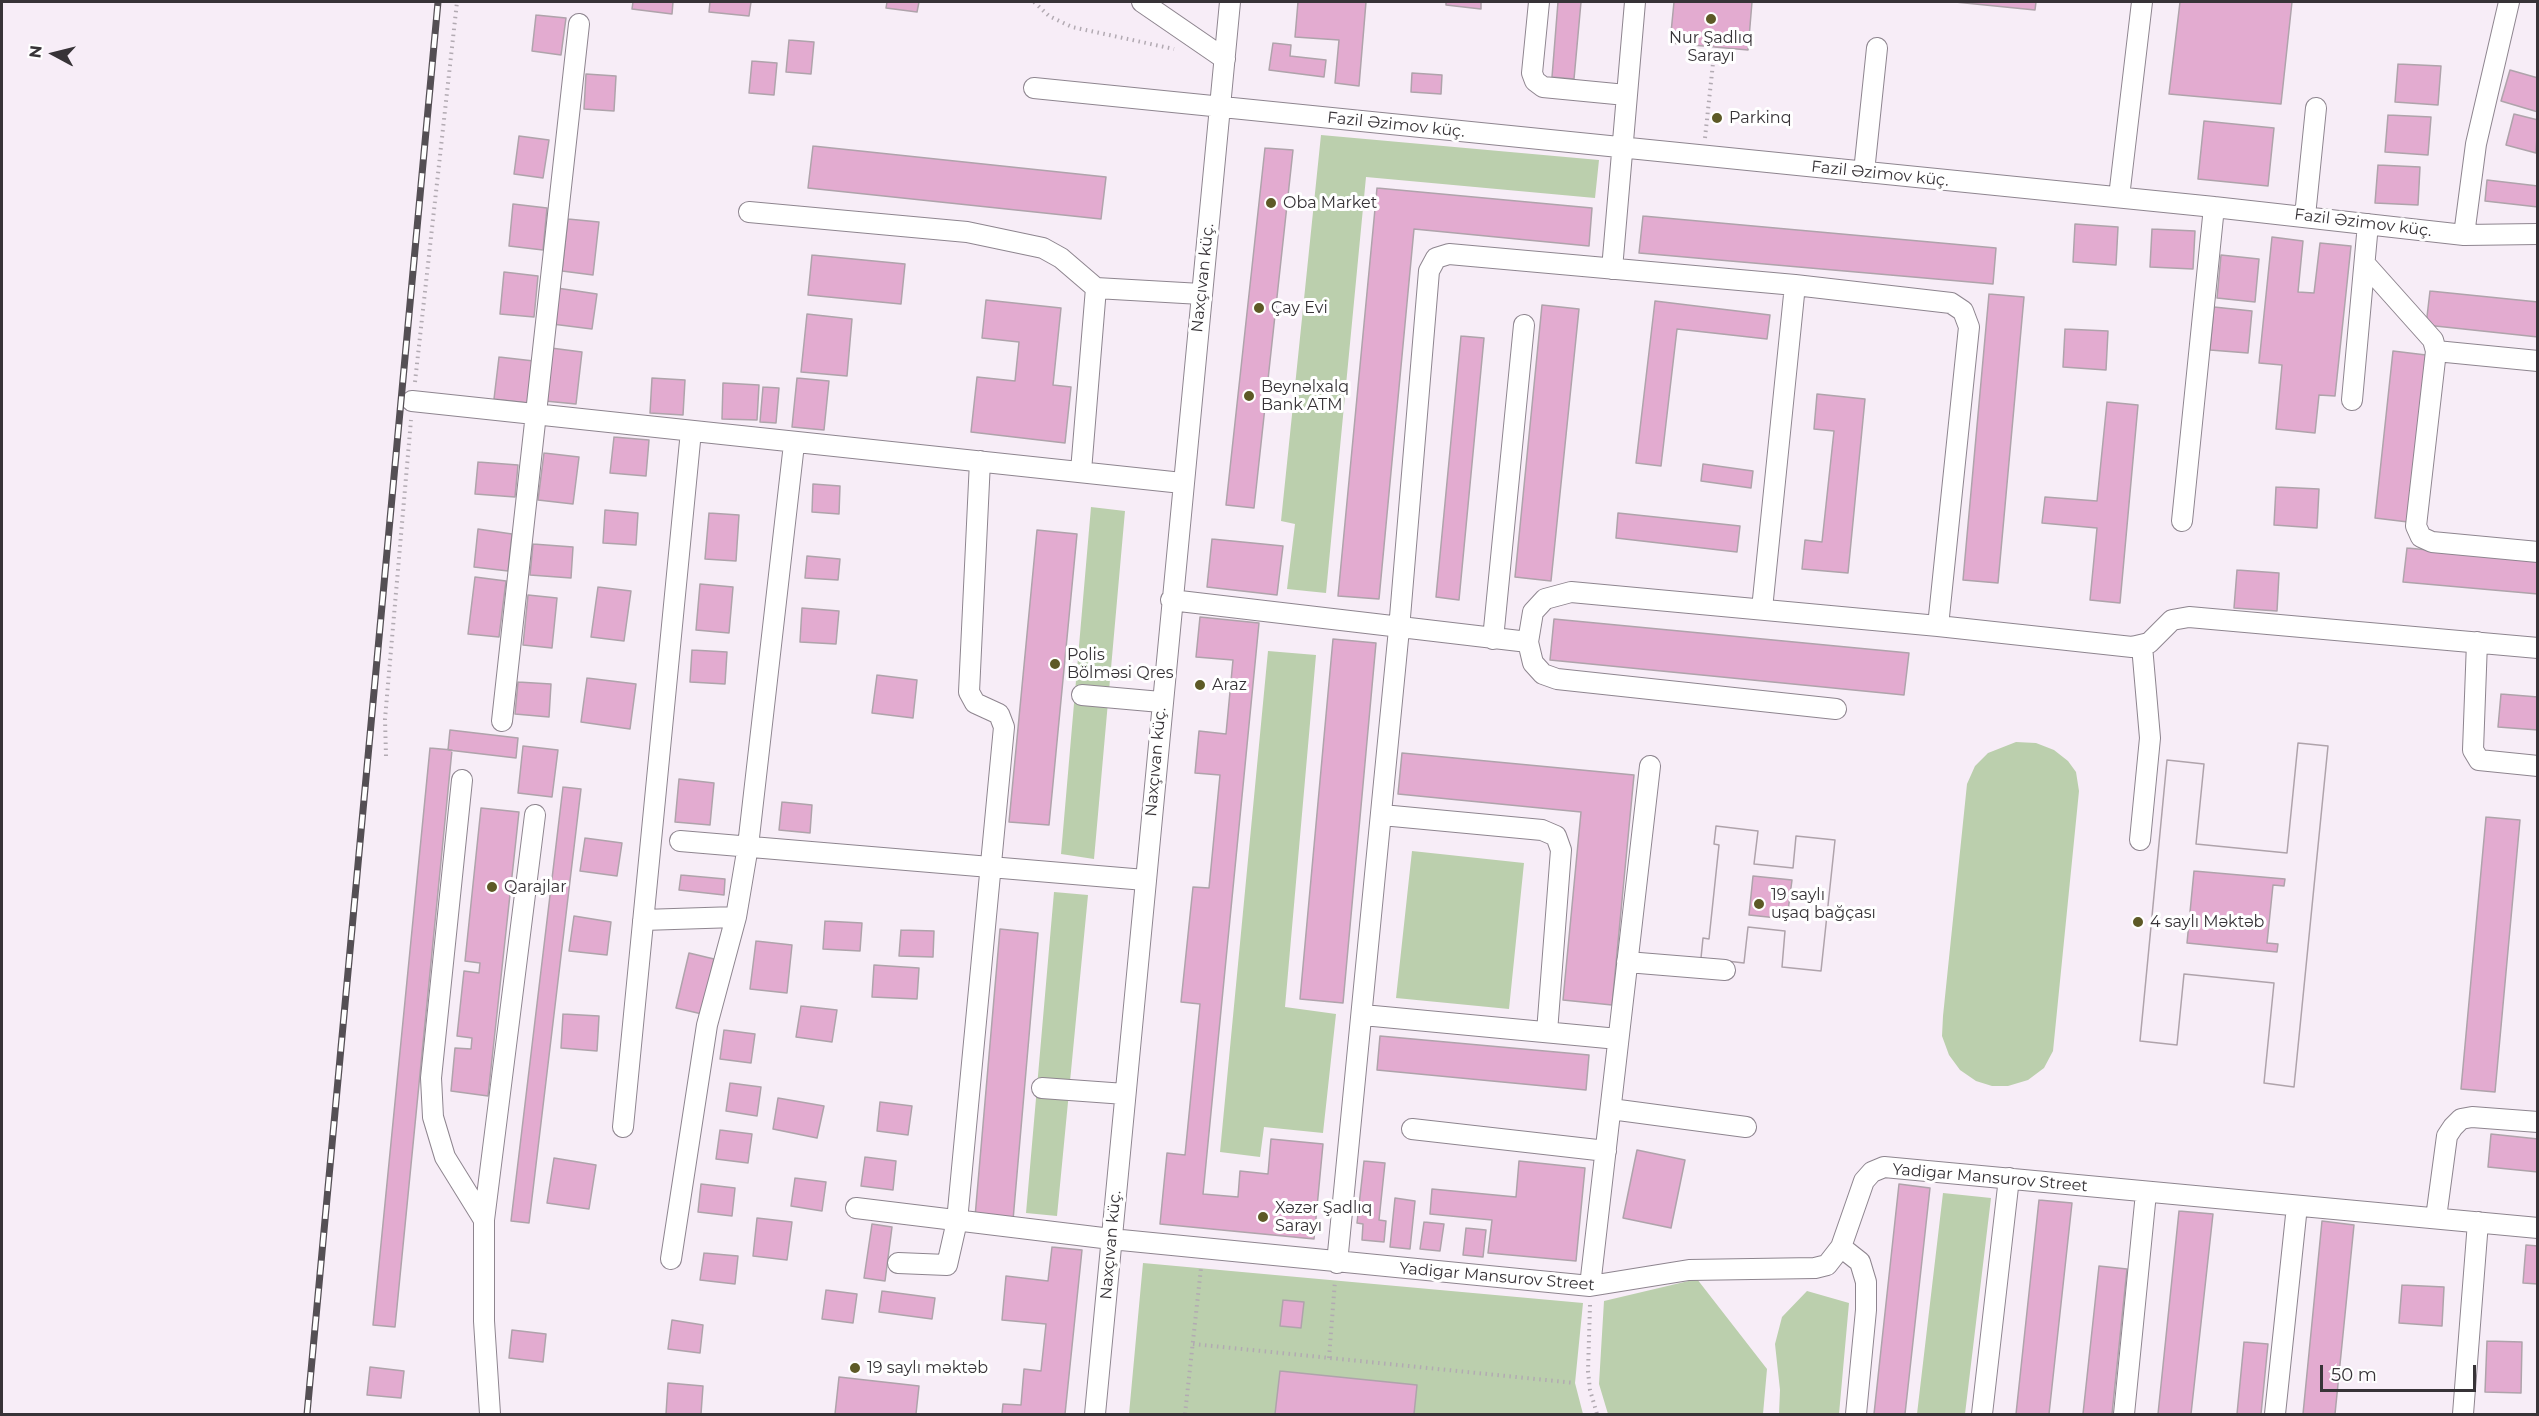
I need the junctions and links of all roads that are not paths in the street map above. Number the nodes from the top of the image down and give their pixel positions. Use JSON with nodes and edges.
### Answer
{"nodes":[{"id":1,"x":1142,"y":2,"type":"edge"},
{"id":2,"x":1230,"y":2,"type":"edge"},
{"id":3,"x":1539,"y":2,"type":"edge"},
{"id":4,"x":1635,"y":2,"type":"edge"},
{"id":5,"x":2142,"y":2,"type":"edge"},
{"id":6,"x":2509,"y":2,"type":"edge"},
{"id":7,"x":579,"y":24,"type":"dead end"},
{"id":8,"x":1877,"y":48,"type":"dead end"},
{"id":9,"x":1225,"y":58,"type":"junction"},
{"id":10,"x":1034,"y":88,"type":"dead end"},
{"id":11,"x":1626,"y":95,"type":"junction"},
{"id":12,"x":1222,"y":107,"type":"junction"},
{"id":13,"x":2316,"y":108,"type":"dead end"},
{"id":14,"x":1621,"y":148,"type":"junction"},
{"id":15,"x":1864,"y":172,"type":"junction"},
{"id":16,"x":2119,"y":197,"type":"junction"},
{"id":17,"x":2214,"y":207,"type":"junction"},
{"id":18,"x":749,"y":212,"type":"dead end"},
{"id":19,"x":2305,"y":216,"type":"junction"},
{"id":20,"x":2368,"y":224,"type":"junction"},
{"id":21,"x":2538,"y":234,"type":"edge"},
{"id":22,"x":2464,"y":235,"type":"junction"},
{"id":23,"x":2366,"y":266,"type":"junction"},
{"id":24,"x":1612,"y":269,"type":"junction"},
{"id":25,"x":1795,"y":285,"type":"junction"},
{"id":26,"x":1096,"y":288,"type":"junction"},
{"id":27,"x":1202,"y":294,"type":"junction"},
{"id":28,"x":1524,"y":325,"type":"dead end"},
{"id":29,"x":2436,"y":351,"type":"junction"},
{"id":30,"x":2538,"y":361,"type":"edge"},
{"id":31,"x":2352,"y":400,"type":"dead end"},
{"id":32,"x":412,"y":401,"type":"road end"},
{"id":33,"x":535,"y":414,"type":"junction"},
{"id":34,"x":691,"y":431,"type":"junction"},
{"id":35,"x":794,"y":444,"type":"junction"},
{"id":36,"x":980,"y":461,"type":"junction"},
{"id":37,"x":1082,"y":471,"type":"junction"},
{"id":38,"x":1182,"y":483,"type":"junction"},
{"id":39,"x":2182,"y":520,"type":"dead end"},
{"id":40,"x":2538,"y":552,"type":"edge"},
{"id":41,"x":1171,"y":600,"type":"junction"},
{"id":42,"x":1762,"y":609,"type":"junction"},
{"id":43,"x":1938,"y":626,"type":"junction"},
{"id":44,"x":1399,"y":629,"type":"junction"},
{"id":45,"x":1493,"y":639,"type":"junction"},
{"id":46,"x":1528,"y":642,"type":"junction"},
{"id":47,"x":2477,"y":642,"type":"junction"},
{"id":48,"x":2142,"y":646,"type":"junction"},
{"id":49,"x":2538,"y":648,"type":"edge"},
{"id":50,"x":1082,"y":695,"type":"dead end"},
{"id":51,"x":1161,"y":702,"type":"junction"},
{"id":52,"x":1836,"y":709,"type":"dead end"},
{"id":53,"x":502,"y":721,"type":"dead end"},
{"id":54,"x":1650,"y":766,"type":"dead end"},
{"id":55,"x":2538,"y":766,"type":"edge"},
{"id":56,"x":462,"y":780,"type":"dead end"},
{"id":57,"x":535,"y":815,"type":"dead end"},
{"id":58,"x":1382,"y":815,"type":"junction"},
{"id":59,"x":2140,"y":840,"type":"dead end"},
{"id":60,"x":680,"y":841,"type":"dead end"},
{"id":61,"x":748,"y":846,"type":"junction"},
{"id":62,"x":991,"y":867,"type":"junction"},
{"id":63,"x":1144,"y":880,"type":"junction"},
{"id":64,"x":736,"y":917,"type":"junction"},
{"id":65,"x":643,"y":920,"type":"junction"},
{"id":66,"x":1627,"y":962,"type":"junction"},
{"id":67,"x":1725,"y":970,"type":"dead end"},
{"id":68,"x":1363,"y":1015,"type":"junction"},
{"id":69,"x":1547,"y":1032,"type":"junction"},
{"id":70,"x":1618,"y":1039,"type":"junction"},
{"id":71,"x":1042,"y":1088,"type":"dead end"},
{"id":72,"x":1125,"y":1094,"type":"junction"},
{"id":73,"x":1611,"y":1109,"type":"junction"},
{"id":74,"x":2538,"y":1122,"type":"edge"},
{"id":75,"x":623,"y":1127,"type":"dead end"},
{"id":76,"x":1746,"y":1127,"type":"dead end"},
{"id":77,"x":1412,"y":1129,"type":"dead end"},
{"id":78,"x":1606,"y":1151,"type":"junction"},
{"id":79,"x":2009,"y":1178,"type":"junction"},
{"id":80,"x":2146,"y":1193,"type":"junction"},
{"id":81,"x":2297,"y":1206,"type":"junction"},
{"id":82,"x":856,"y":1208,"type":"dead end"},
{"id":83,"x":2436,"y":1218,"type":"junction"},
{"id":84,"x":484,"y":1220,"type":"junction"},
{"id":85,"x":957,"y":1221,"type":"junction"},
{"id":86,"x":2478,"y":1222,"type":"junction"},
{"id":87,"x":2538,"y":1228,"type":"edge"},
{"id":88,"x":1111,"y":1239,"type":"junction"},
{"id":89,"x":1841,"y":1246,"type":"junction"},
{"id":90,"x":671,"y":1259,"type":"dead end"},
{"id":91,"x":898,"y":1263,"type":"dead end"},
{"id":92,"x":1337,"y":1263,"type":"junction"},
{"id":93,"x":1590,"y":1286,"type":"junction"},
{"id":94,"x":490,"y":1414,"type":"edge"},
{"id":95,"x":1095,"y":1414,"type":"edge"},
{"id":96,"x":1856,"y":1414,"type":"edge"},
{"id":97,"x":1982,"y":1414,"type":"edge"},
{"id":98,"x":2124,"y":1414,"type":"edge"},
{"id":99,"x":2275,"y":1414,"type":"edge"},
{"id":100,"x":2463,"y":1414,"type":"edge"}],
"edges":[{"from":1,"to":9,"type":"street"},
{"from":2,"to":9,"type":"street","name":"Naxçıvan küç."},
{"from":3,"to":11,"type":"street"},
{"from":4,"to":11,"type":"street"},
{"from":5,"to":16,"type":"street"},
{"from":6,"to":22,"type":"street"},
{"from":7,"to":33,"type":"street"},
{"from":8,"to":15,"type":"street"},
{"from":9,"to":12,"type":"street","name":"Naxçıvan küç."},
{"from":10,"to":12,"type":"street","name":"Fazil Əzimov küç."},
{"from":11,"to":14,"type":"street"},
{"from":12,"to":14,"type":"street","name":"Fazil Əzimov küç."},
{"from":12,"to":27,"type":"street","name":"Naxçıvan küç."},
{"from":13,"to":19,"type":"street"},
{"from":14,"to":15,"type":"street","name":"Fazil Əzimov küç."},
{"from":14,"to":24,"type":"street"},
{"from":15,"to":16,"type":"street","name":"Fazil Əzimov küç."},
{"from":16,"to":17,"type":"street","name":"Fazil Əzimov küç."},
{"from":17,"to":19,"type":"street","name":"Fazil Əzimov küç."},
{"from":17,"to":39,"type":"street"},
{"from":18,"to":26,"type":"street"},
{"from":19,"to":20,"type":"street","name":"Fazil Əzimov küç."},
{"from":20,"to":22,"type":"street","name":"Fazil Əzimov küç."},
{"from":20,"to":23,"type":"street"},
{"from":21,"to":22,"type":"street","name":"Fazil Əzimov küç."},
{"from":23,"to":29,"type":"street"},
{"from":23,"to":31,"type":"street"},
{"from":24,"to":25,"type":"street"},
{"from":24,"to":44,"type":"street"},
{"from":25,"to":42,"type":"street"},
{"from":25,"to":43,"type":"street"},
{"from":26,"to":27,"type":"street"},
{"from":26,"to":37,"type":"street"},
{"from":27,"to":38,"type":"street","name":"Naxçıvan küç."},
{"from":28,"to":45,"type":"street"},
{"from":29,"to":30,"type":"street"},
{"from":29,"to":40,"type":"street"},
{"from":32,"to":33,"type":"street"},
{"from":33,"to":34,"type":"street"},
{"from":33,"to":53,"type":"street"},
{"from":34,"to":35,"type":"street"},
{"from":34,"to":65,"type":"street"},
{"from":35,"to":36,"type":"street"},
{"from":35,"to":61,"type":"street"},
{"from":36,"to":37,"type":"street"},
{"from":36,"to":62,"type":"street"},
{"from":37,"to":38,"type":"street"},
{"from":38,"to":41,"type":"street","name":"Naxçıvan küç."},
{"from":41,"to":44,"type":"street"},
{"from":41,"to":51,"type":"street","name":"Naxçıvan küç."},
{"from":42,"to":43,"type":"street"},
{"from":42,"to":46,"type":"street"},
{"from":43,"to":48,"type":"street"},
{"from":44,"to":45,"type":"street"},
{"from":44,"to":58,"type":"street"},
{"from":45,"to":46,"type":"street"},
{"from":46,"to":52,"type":"street"},
{"from":47,"to":48,"type":"street"},
{"from":47,"to":49,"type":"street"},
{"from":47,"to":55,"type":"street"},
{"from":48,"to":59,"type":"street"},
{"from":50,"to":51,"type":"street"},
{"from":51,"to":63,"type":"street","name":"Naxçıvan küç."},
{"from":54,"to":66,"type":"street"},
{"from":56,"to":84,"type":"street"},
{"from":57,"to":84,"type":"street"},
{"from":58,"to":68,"type":"street"},
{"from":58,"to":69,"type":"street"},
{"from":60,"to":61,"type":"street"},
{"from":61,"to":62,"type":"street"},
{"from":61,"to":64,"type":"street"},
{"from":62,"to":63,"type":"street"},
{"from":62,"to":85,"type":"street"},
{"from":63,"to":72,"type":"street","name":"Naxçıvan küç."},
{"from":64,"to":65,"type":"street"},
{"from":64,"to":90,"type":"street"},
{"from":65,"to":75,"type":"street"},
{"from":66,"to":67,"type":"street"},
{"from":66,"to":70,"type":"street"},
{"from":68,"to":69,"type":"street"},
{"from":68,"to":92,"type":"street"},
{"from":69,"to":70,"type":"street"},
{"from":70,"to":73,"type":"street"},
{"from":71,"to":72,"type":"street"},
{"from":72,"to":88,"type":"street","name":"Naxçıvan küç."},
{"from":73,"to":76,"type":"street"},
{"from":73,"to":78,"type":"street"},
{"from":74,"to":83,"type":"street"},
{"from":77,"to":78,"type":"street"},
{"from":78,"to":93,"type":"street"},
{"from":79,"to":80,"type":"street","name":"Yadigar Mansurov Street"},
{"from":79,"to":89,"type":"street","name":"Yadigar Mansurov Street"},
{"from":79,"to":97,"type":"street"},
{"from":80,"to":81,"type":"street","name":"Yadigar Mansurov Street"},
{"from":80,"to":98,"type":"street"},
{"from":81,"to":83,"type":"street","name":"Yadigar Mansurov Street"},
{"from":81,"to":99,"type":"street"},
{"from":82,"to":85,"type":"street","name":"Yadigar Mansurov Street"},
{"from":83,"to":86,"type":"street","name":"Yadigar Mansurov Street"},
{"from":84,"to":94,"type":"street"},
{"from":85,"to":88,"type":"street","name":"Yadigar Mansurov Street"},
{"from":85,"to":91,"type":"street"},
{"from":86,"to":87,"type":"street","name":"Yadigar Mansurov Street"},
{"from":86,"to":100,"type":"street"},
{"from":88,"to":92,"type":"street","name":"Yadigar Mansurov Street"},
{"from":88,"to":95,"type":"street","name":"Naxçıvan küç."},
{"from":89,"to":93,"type":"street","name":"Yadigar Mansurov Street"},
{"from":89,"to":96,"type":"street"},
{"from":92,"to":93,"type":"street","name":"Yadigar Mansurov Street"}]}
